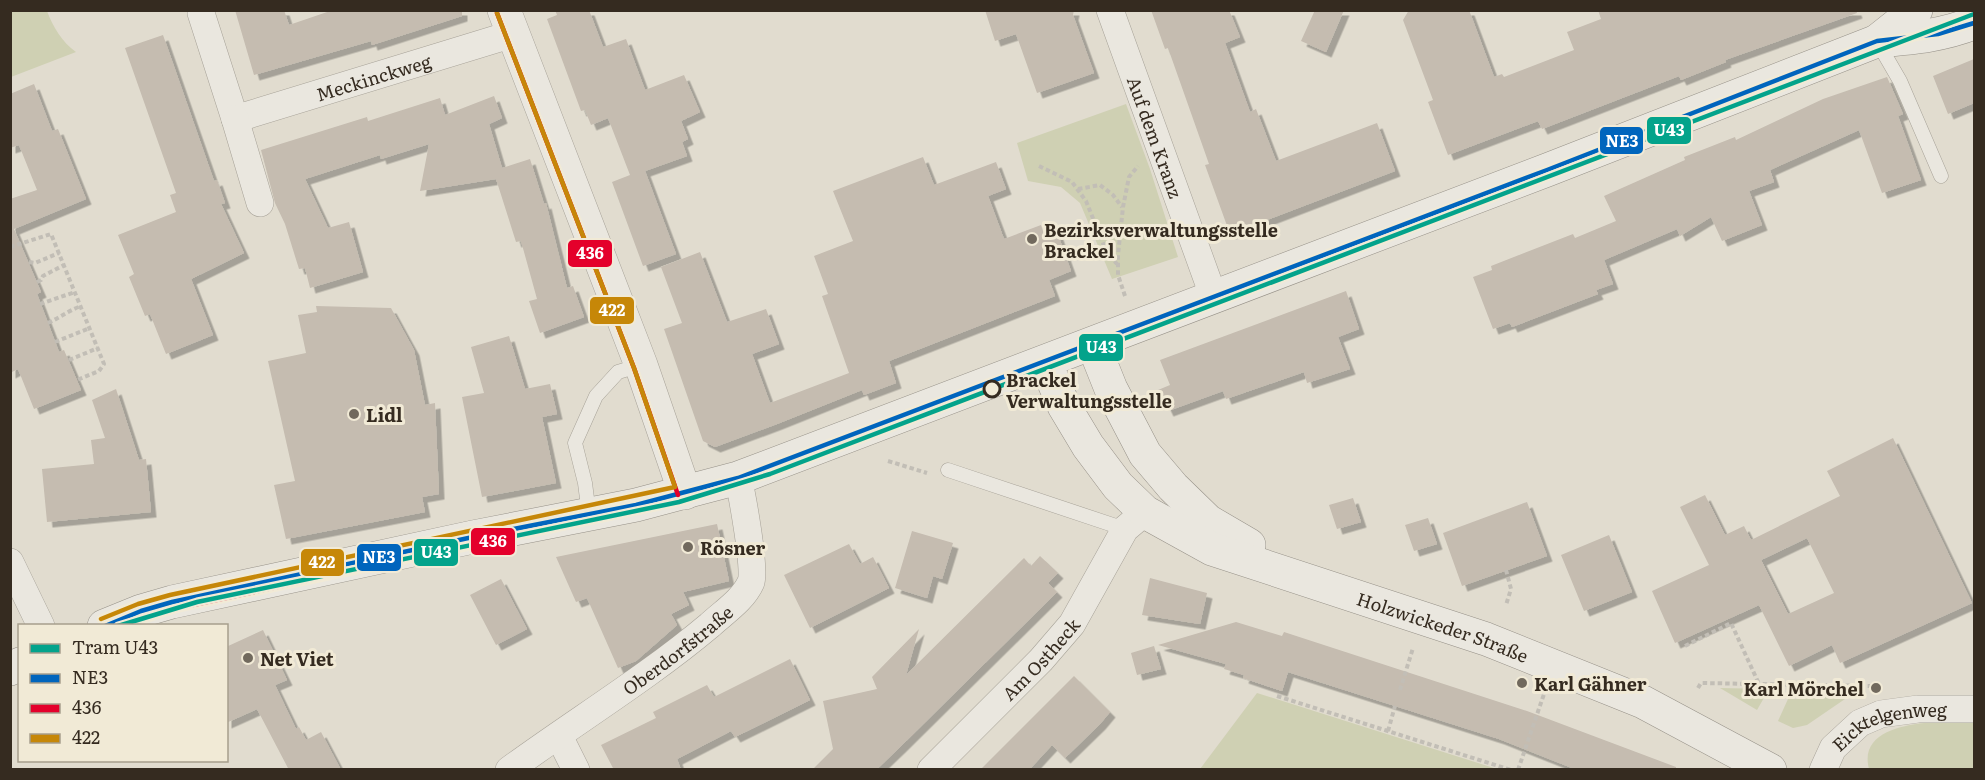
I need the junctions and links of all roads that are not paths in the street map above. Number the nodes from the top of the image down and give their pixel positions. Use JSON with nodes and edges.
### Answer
{"nodes":[{"id":1,"x":1110,"y":10,"type":"edge"},
{"id":2,"x":1916,"y":10,"type":"edge"},
{"id":3,"x":201,"y":13,"type":"dead end"},
{"id":4,"x":509,"y":22,"type":"edge"},
{"id":5,"x":1974,"y":23,"type":"edge"},
{"id":6,"x":1877,"y":41,"type":"junction"},
{"id":7,"x":235,"y":119,"type":"junction"},
{"id":8,"x":1941,"y":176,"type":"dead end"},
{"id":9,"x":260,"y":203,"type":"dead end"},
{"id":10,"x":1214,"y":298,"type":"junction"},
{"id":11,"x":1093,"y":344,"type":"junction"},
{"id":12,"x":1045,"y":362,"type":"junction"},
{"id":13,"x":641,"y":365,"type":"junction"},
{"id":14,"x":948,"y":470,"type":"road end"},
{"id":15,"x":738,"y":478,"type":"junction"},
{"id":16,"x":685,"y":493,"type":"junction"},
{"id":17,"x":589,"y":514,"type":"junction"},
{"id":18,"x":1135,"y":521,"type":"junction"},
{"id":19,"x":10,"y":562,"type":"edge"},
{"id":20,"x":1309,"y":582,"type":"junction"},
{"id":21,"x":40,"y":624,"type":"edge"},
{"id":22,"x":109,"y":624,"type":"edge"},
{"id":23,"x":1974,"y":709,"type":"edge"},
{"id":24,"x":559,"y":736,"type":"junction"},
{"id":25,"x":509,"y":770,"type":"edge"},
{"id":26,"x":576,"y":770,"type":"edge"},
{"id":27,"x":930,"y":770,"type":"edge"},
{"id":28,"x":1770,"y":770,"type":"edge"},
{"id":29,"x":1823,"y":770,"type":"edge"}],
"edges":[{"from":1,"to":10,"type":"street","name":"Auf dem Kranz"},
{"from":2,"to":6,"type":"main road"},
{"from":3,"to":7,"type":"street"},
{"from":4,"to":7,"type":"street","name":"Meckinckweg"},
{"from":4,"to":13,"type":"main road"},
{"from":5,"to":6,"type":"main road"},
{"from":6,"to":8,"type":"lane"},
{"from":6,"to":10,"type":"main road"},
{"from":7,"to":9,"type":"street"},
{"from":10,"to":11,"type":"main road"},
{"from":11,"to":12,"type":"main road"},
{"from":11,"to":20,"type":"main road","name":"Holzwickeder Straße"},
{"from":12,"to":15,"type":"main road"},
{"from":12,"to":18,"type":"main road","name":"Holzwickeder Straße"},
{"from":13,"to":16,"type":"main road"},
{"from":13,"to":17,"type":"lane"},
{"from":14,"to":18,"type":"lane","name":"Holzwickeder Straße"},
{"from":15,"to":16,"type":"main road"},
{"from":15,"to":24,"type":"street","name":"Oberdorfstraße"},
{"from":16,"to":17,"type":"main road"},
{"from":17,"to":22,"type":"main road"},
{"from":18,"to":20,"type":"main road","name":"Holzwickeder Straße"},
{"from":18,"to":27,"type":"street","name":"Am Ostheck"},
{"from":19,"to":21,"type":"street"},
{"from":20,"to":28,"type":"main road","name":"Holzwickeder Straße"},
{"from":23,"to":29,"type":"street","name":"Eicktelgenweg"},
{"from":24,"to":25,"type":"street","name":"Oberdorfstraße"},
{"from":24,"to":26,"type":"street"}]}
